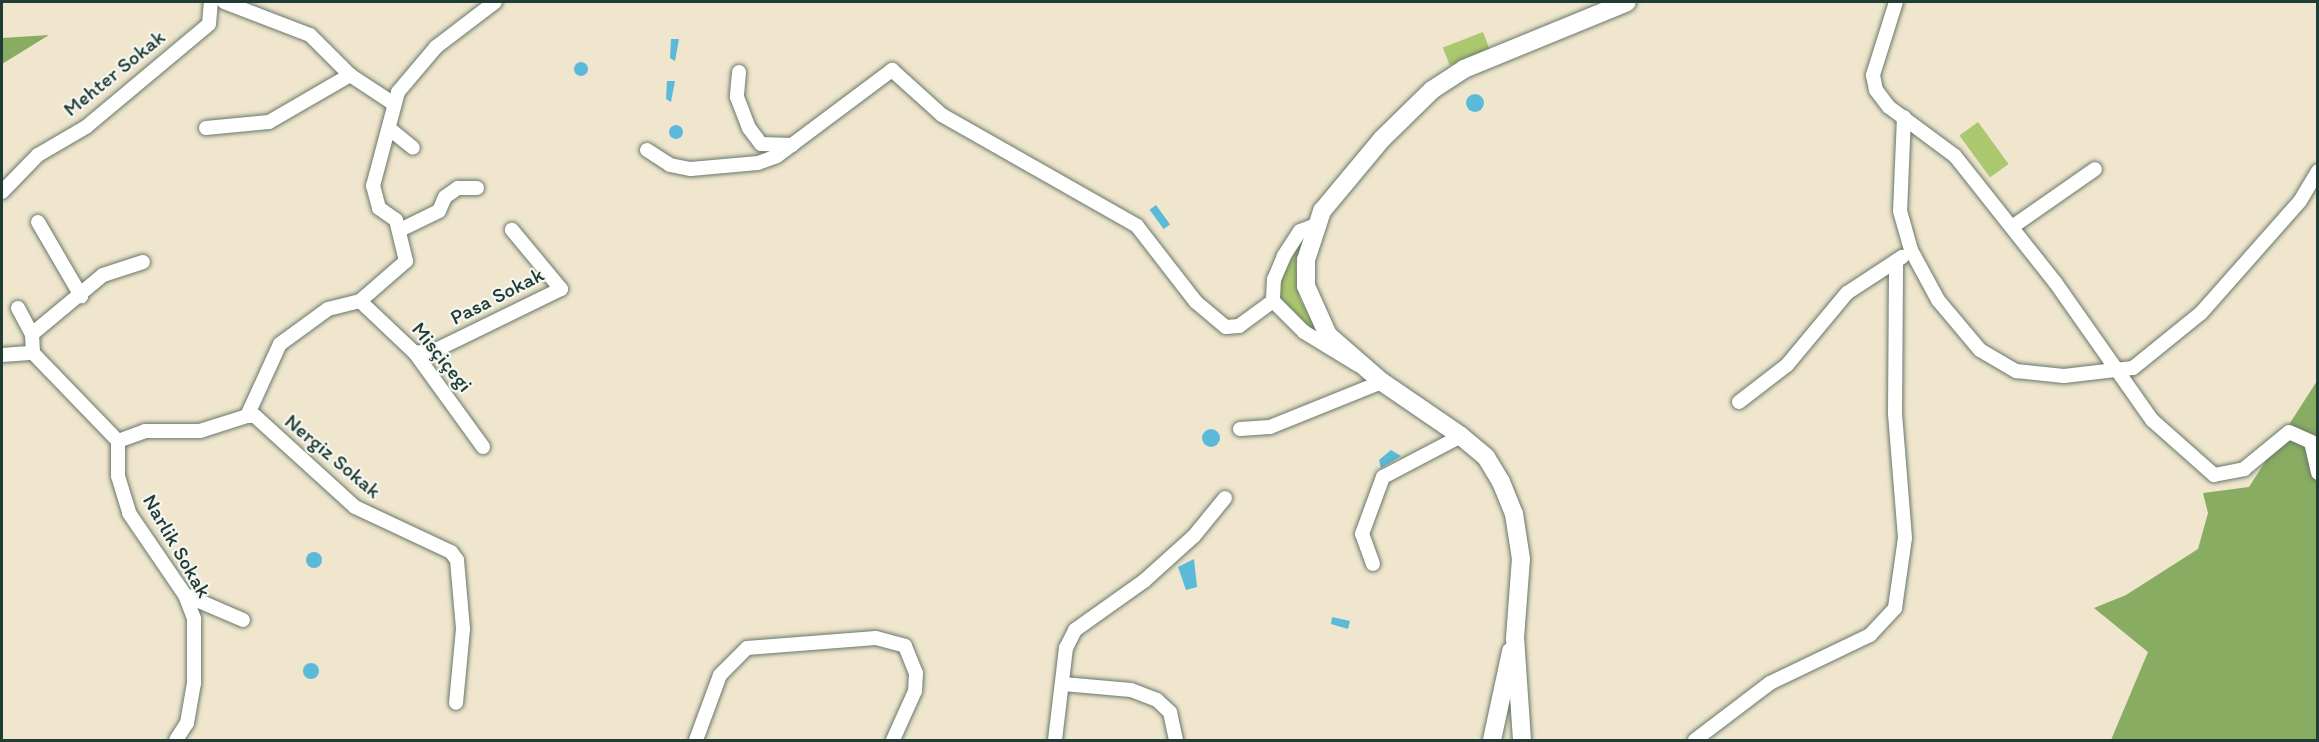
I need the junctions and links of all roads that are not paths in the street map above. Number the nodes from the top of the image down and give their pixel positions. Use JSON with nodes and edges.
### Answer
{"nodes":[{"id":1,"x":211,"y":2,"type":"edge"},
{"id":2,"x":224,"y":2,"type":"edge"},
{"id":3,"x":495,"y":2,"type":"edge"},
{"id":4,"x":1627,"y":2,"type":"edge"},
{"id":5,"x":1896,"y":2,"type":"edge"},
{"id":6,"x":739,"y":72,"type":"dead end"},
{"id":7,"x":350,"y":75,"type":"junction"},
{"id":8,"x":394,"y":104,"type":"junction"},
{"id":9,"x":1904,"y":117,"type":"junction"},
{"id":10,"x":206,"y":128,"type":"dead end"},
{"id":11,"x":391,"y":130,"type":"junction"},
{"id":12,"x":792,"y":145,"type":"junction"},
{"id":13,"x":413,"y":148,"type":"dead end"},
{"id":14,"x":646,"y":150,"type":"dead end"},
{"id":15,"x":2095,"y":169,"type":"dead end"},
{"id":16,"x":2318,"y":171,"type":"edge"},
{"id":17,"x":477,"y":188,"type":"dead end"},
{"id":18,"x":2,"y":192,"type":"edge"},
{"id":19,"x":38,"y":222,"type":"dead end"},
{"id":20,"x":1316,"y":225,"type":"junction"},
{"id":21,"x":2012,"y":227,"type":"junction"},
{"id":22,"x":400,"y":230,"type":"junction"},
{"id":23,"x":512,"y":230,"type":"dead end"},
{"id":24,"x":1911,"y":250,"type":"junction"},
{"id":25,"x":1896,"y":261,"type":"junction"},
{"id":26,"x":143,"y":262,"type":"dead end"},
{"id":27,"x":81,"y":296,"type":"junction"},
{"id":28,"x":360,"y":301,"type":"junction"},
{"id":29,"x":1273,"y":301,"type":"junction"},
{"id":30,"x":18,"y":308,"type":"dead end"},
{"id":31,"x":32,"y":334,"type":"junction"},
{"id":32,"x":33,"y":353,"type":"junction"},
{"id":33,"x":415,"y":353,"type":"junction"},
{"id":34,"x":2,"y":355,"type":"edge"},
{"id":35,"x":1362,"y":366,"type":"junction"},
{"id":36,"x":2113,"y":369,"type":"junction"},
{"id":37,"x":1382,"y":382,"type":"junction"},
{"id":38,"x":1739,"y":402,"type":"dead end"},
{"id":39,"x":247,"y":416,"type":"junction"},
{"id":40,"x":1240,"y":429,"type":"dead end"},
{"id":41,"x":115,"y":436,"type":"junction"},
{"id":42,"x":1461,"y":436,"type":"junction"},
{"id":43,"x":483,"y":447,"type":"dead end"},
{"id":44,"x":2318,"y":473,"type":"edge"},
{"id":45,"x":1225,"y":498,"type":"dead end"},
{"id":46,"x":1373,"y":564,"type":"dead end"},
{"id":47,"x":185,"y":595,"type":"junction"},
{"id":48,"x":243,"y":620,"type":"dead end"},
{"id":49,"x":1515,"y":638,"type":"junction"},
{"id":50,"x":1063,"y":684,"type":"junction"},
{"id":51,"x":456,"y":703,"type":"dead end"},
{"id":52,"x":176,"y":741,"type":"edge"},
{"id":53,"x":696,"y":741,"type":"edge"},
{"id":54,"x":893,"y":741,"type":"edge"},
{"id":55,"x":1055,"y":741,"type":"edge"},
{"id":56,"x":1176,"y":741,"type":"edge"},
{"id":57,"x":1492,"y":741,"type":"edge"},
{"id":58,"x":1522,"y":741,"type":"edge"},
{"id":59,"x":1695,"y":741,"type":"edge"}],
"edges":[{"from":1,"to":18,"type":"street","name":"Mehter Sokak"},
{"from":2,"to":7,"type":"street"},
{"from":3,"to":8,"type":"street"},
{"from":4,"to":20,"type":"street"},
{"from":5,"to":9,"type":"street"},
{"from":6,"to":12,"type":"street"},
{"from":7,"to":8,"type":"street"},
{"from":7,"to":10,"type":"street"},
{"from":8,"to":11,"type":"street"},
{"from":9,"to":21,"type":"street"},
{"from":9,"to":24,"type":"street"},
{"from":11,"to":13,"type":"street"},
{"from":11,"to":22,"type":"street"},
{"from":12,"to":14,"type":"street"},
{"from":12,"to":29,"type":"street"},
{"from":15,"to":21,"type":"street"},
{"from":16,"to":36,"type":"street"},
{"from":17,"to":22,"type":"street"},
{"from":19,"to":27,"type":"street"},
{"from":20,"to":29,"type":"street"},
{"from":20,"to":35,"type":"street"},
{"from":21,"to":36,"type":"street"},
{"from":22,"to":28,"type":"street"},
{"from":23,"to":33,"type":"street","name":"Pasa Sokak"},
{"from":24,"to":25,"type":"street"},
{"from":24,"to":36,"type":"street"},
{"from":25,"to":38,"type":"street"},
{"from":25,"to":59,"type":"street"},
{"from":26,"to":27,"type":"street"},
{"from":27,"to":31,"type":"street"},
{"from":28,"to":33,"type":"street","name":"Misçiçegi"},
{"from":28,"to":39,"type":"street"},
{"from":29,"to":35,"type":"street"},
{"from":30,"to":31,"type":"street"},
{"from":31,"to":32,"type":"street"},
{"from":32,"to":34,"type":"street"},
{"from":32,"to":41,"type":"street"},
{"from":33,"to":43,"type":"street","name":"Misçiçegi"},
{"from":35,"to":37,"type":"street"},
{"from":36,"to":44,"type":"street"},
{"from":37,"to":40,"type":"street"},
{"from":37,"to":42,"type":"street"},
{"from":39,"to":41,"type":"street"},
{"from":39,"to":51,"type":"street","name":"Nergiz Sokak"},
{"from":41,"to":47,"type":"street","name":"Narlik Sokak"},
{"from":42,"to":46,"type":"street"},
{"from":42,"to":49,"type":"street"},
{"from":45,"to":50,"type":"street"},
{"from":47,"to":48,"type":"street"},
{"from":47,"to":52,"type":"street","name":"Narlik Sokak"},
{"from":49,"to":57,"type":"street"},
{"from":49,"to":58,"type":"street"},
{"from":50,"to":55,"type":"street"},
{"from":50,"to":56,"type":"street"},
{"from":53,"to":54,"type":"street"}]}
